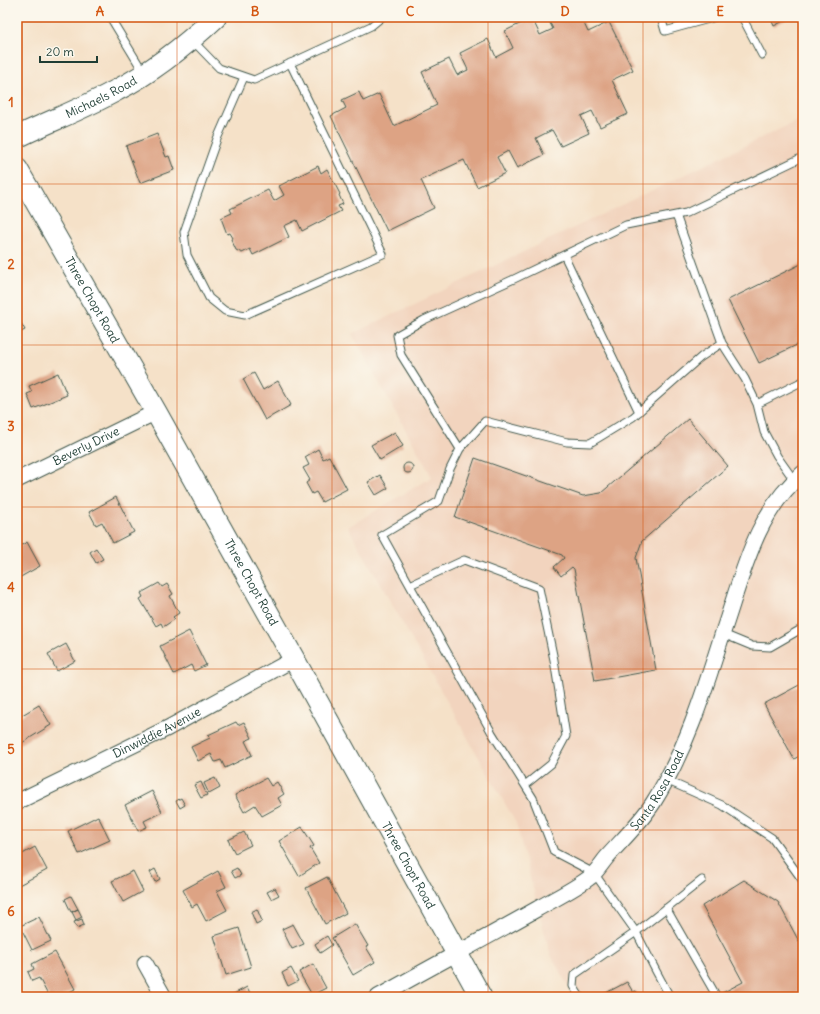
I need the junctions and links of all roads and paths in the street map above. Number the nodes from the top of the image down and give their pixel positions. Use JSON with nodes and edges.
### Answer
{"nodes":[{"id":1,"x":110,"y":17,"type":"edge"},
{"id":2,"x":216,"y":17,"type":"edge"},
{"id":3,"x":382,"y":17,"type":"edge"},
{"id":4,"x":660,"y":17,"type":"edge"},
{"id":5,"x":716,"y":17,"type":"edge"},
{"id":6,"x":742,"y":17,"type":"edge"},
{"id":7,"x":192,"y":39,"type":"junction"},
{"id":8,"x":762,"y":55,"type":"dead end"},
{"id":9,"x":290,"y":63,"type":"junction"},
{"id":10,"x":145,"y":74,"type":"junction"},
{"id":11,"x":244,"y":77,"type":"junction"},
{"id":12,"x":17,"y":137,"type":"edge"},
{"id":13,"x":803,"y":157,"type":"edge"},
{"id":14,"x":17,"y":169,"type":"edge"},
{"id":15,"x":676,"y":215,"type":"junction"},
{"id":16,"x":564,"y":255,"type":"junction"},
{"id":17,"x":722,"y":342,"type":"junction"},
{"id":18,"x":803,"y":381,"type":"edge"},
{"id":19,"x":757,"y":404,"type":"junction"},
{"id":20,"x":156,"y":412,"type":"junction"},
{"id":21,"x":639,"y":412,"type":"junction"},
{"id":22,"x":460,"y":449,"type":"junction"},
{"id":23,"x":799,"y":477,"type":"edge"},
{"id":24,"x":17,"y":480,"type":"edge"},
{"id":25,"x":410,"y":585,"type":"junction"},
{"id":26,"x":803,"y":628,"type":"edge"},
{"id":27,"x":723,"y":634,"type":"junction"},
{"id":28,"x":294,"y":659,"type":"junction"},
{"id":29,"x":666,"y":780,"type":"junction"},
{"id":30,"x":525,"y":785,"type":"junction"},
{"id":31,"x":17,"y":802,"type":"edge"},
{"id":32,"x":594,"y":873,"type":"junction"},
{"id":33,"x":702,"y":880,"type":"dead end"},
{"id":34,"x":803,"y":881,"type":"edge"},
{"id":35,"x":666,"y":908,"type":"junction"},
{"id":36,"x":636,"y":932,"type":"junction"},
{"id":37,"x":457,"y":952,"type":"junction"},
{"id":38,"x":145,"y":963,"type":"dead end"},
{"id":39,"x":803,"y":995,"type":"edge"},
{"id":40,"x":164,"y":997,"type":"edge"},
{"id":41,"x":378,"y":997,"type":"edge"},
{"id":42,"x":482,"y":997,"type":"edge"},
{"id":43,"x":580,"y":997,"type":"edge"},
{"id":44,"x":670,"y":997,"type":"edge"},
{"id":45,"x":717,"y":997,"type":"edge"},
{"id":46,"x":800,"y":997,"type":"edge"}],
"edges":[{"from":1,"to":10,"type":"lane"},
{"from":2,"to":7,"type":"main road","name":"Michaels Road"},
{"from":3,"to":9,"type":"lane"},
{"from":4,"to":5,"type":"lane"},
{"from":6,"to":8,"type":"lane"},
{"from":7,"to":10,"type":"main road","name":"Michaels Road"},
{"from":7,"to":11,"type":"lane"},
{"from":9,"to":11,"type":"lane"},
{"from":9,"to":11,"type":"lane"},
{"from":10,"to":12,"type":"main road","name":"Michaels Road"},
{"from":13,"to":15,"type":"lane"},
{"from":14,"to":20,"type":"main road","name":"Three Chopt Road"},
{"from":15,"to":16,"type":"lane"},
{"from":15,"to":17,"type":"lane"},
{"from":16,"to":21,"type":"lane"},
{"from":16,"to":22,"type":"lane"},
{"from":17,"to":19,"type":"lane"},
{"from":17,"to":21,"type":"lane"},
{"from":18,"to":19,"type":"lane"},
{"from":19,"to":23,"type":"lane"},
{"from":20,"to":24,"type":"street","name":"Beverly Drive"},
{"from":20,"to":28,"type":"main road","name":"Three Chopt Road"},
{"from":21,"to":22,"type":"lane"},
{"from":22,"to":25,"type":"lane"},
{"from":23,"to":27,"type":"street","name":"Santa Rosa Road"},
{"from":25,"to":30,"type":"lane"},
{"from":25,"to":30,"type":"lane"},
{"from":26,"to":27,"type":"lane"},
{"from":27,"to":29,"type":"street","name":"Santa Rosa Road"},
{"from":28,"to":31,"type":"street","name":"Dinwiddie Avenue"},
{"from":28,"to":37,"type":"main road","name":"Three Chopt Road"},
{"from":29,"to":32,"type":"street","name":"Santa Rosa Road"},
{"from":29,"to":34,"type":"lane"},
{"from":30,"to":32,"type":"lane"},
{"from":32,"to":36,"type":"lane"},
{"from":32,"to":37,"type":"street","name":"Santa Rosa Road"},
{"from":33,"to":35,"type":"lane"},
{"from":35,"to":36,"type":"lane"},
{"from":35,"to":45,"type":"lane"},
{"from":36,"to":43,"type":"lane"},
{"from":36,"to":44,"type":"lane"},
{"from":37,"to":41,"type":"street","name":"Santa Rosa Road"},
{"from":37,"to":42,"type":"main road","name":"Three Chopt Road"},
{"from":38,"to":40,"type":"street"},
{"from":39,"to":46,"type":"lane"}]}
